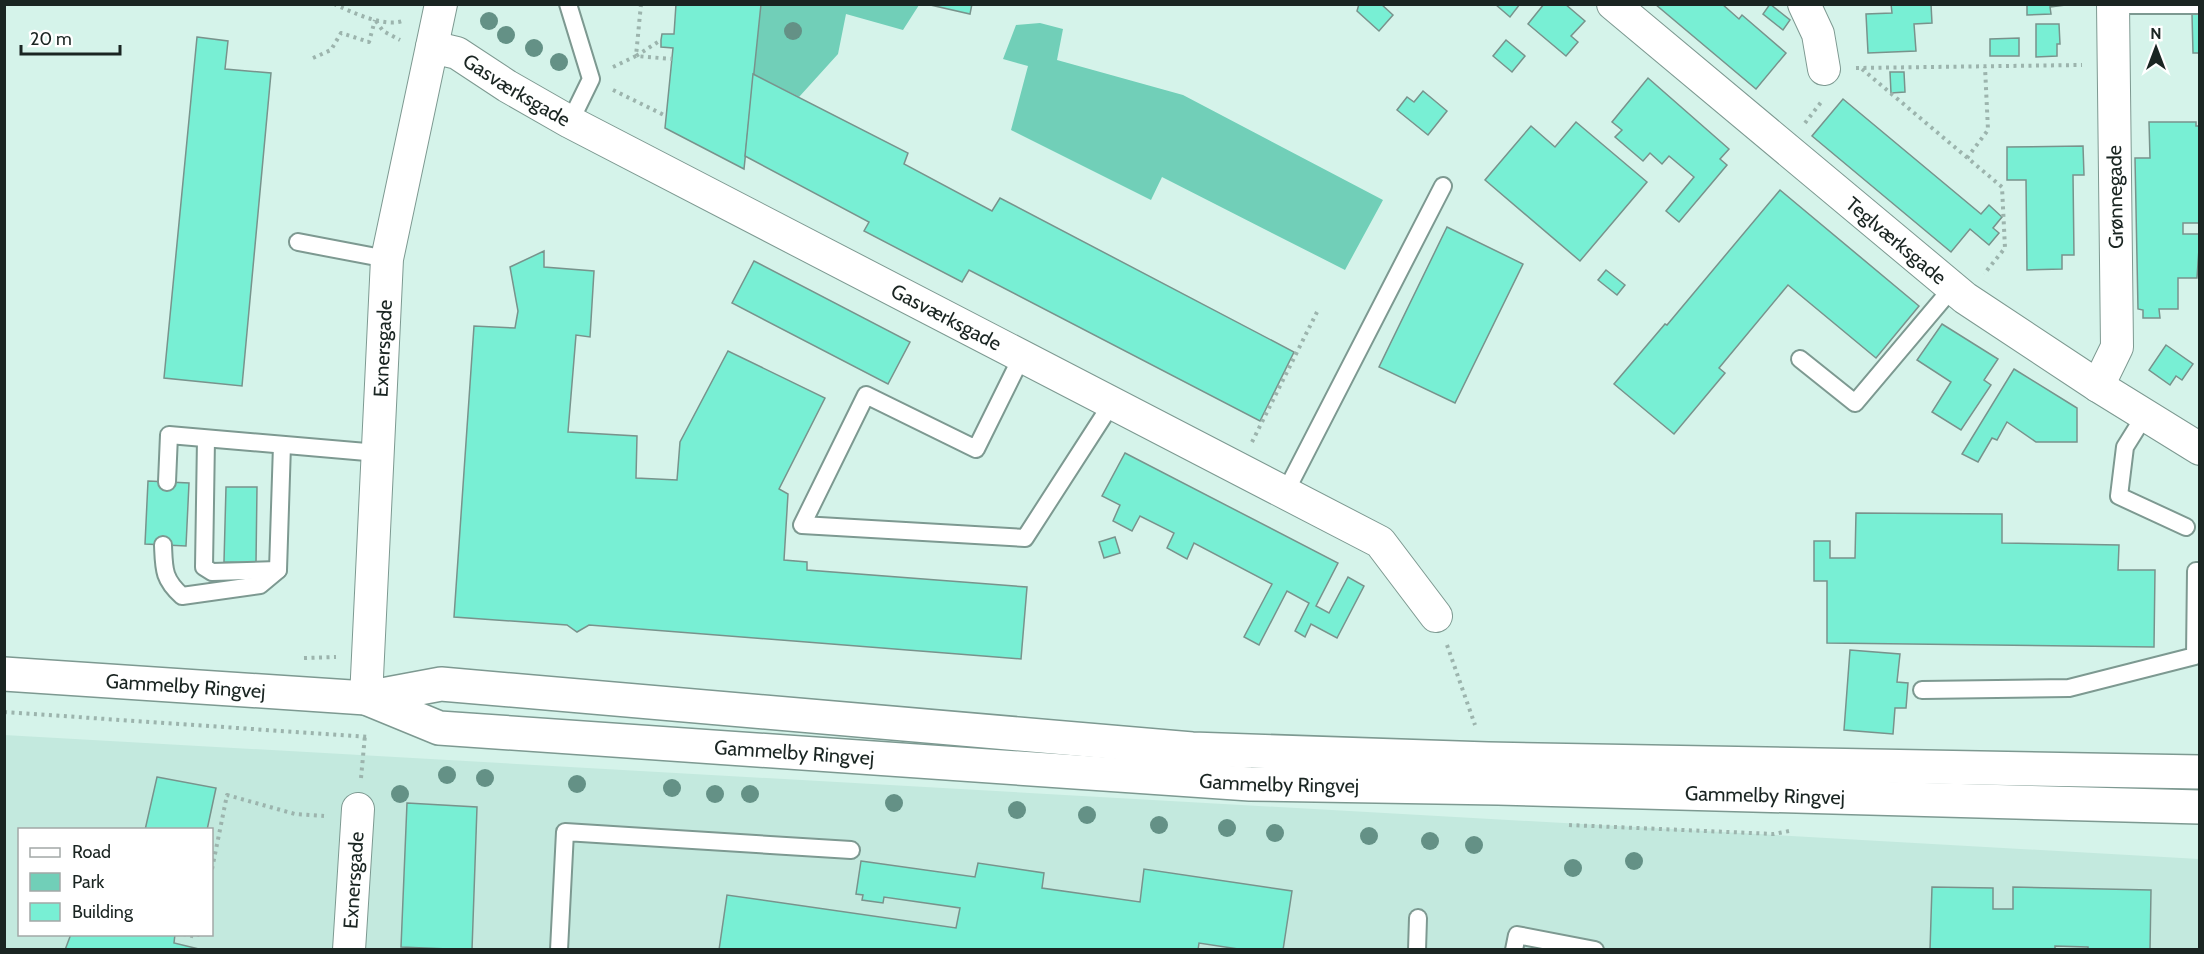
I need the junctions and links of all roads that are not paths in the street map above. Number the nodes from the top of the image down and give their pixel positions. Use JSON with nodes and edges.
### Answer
{"nodes":[{"id":1,"x":441,"y":4,"type":"edge"},
{"id":2,"x":568,"y":4,"type":"edge"},
{"id":3,"x":1613,"y":4,"type":"edge"},
{"id":4,"x":1804,"y":4,"type":"edge"},
{"id":5,"x":2199,"y":4,"type":"edge"},
{"id":6,"x":2113,"y":5,"type":"edge"},
{"id":7,"x":432,"y":47,"type":"junction"},
{"id":8,"x":1824,"y":69,"type":"road end"},
{"id":9,"x":570,"y":122,"type":"junction"},
{"id":10,"x":1443,"y":186,"type":"dead end"},
{"id":11,"x":298,"y":242,"type":"dead end"},
{"id":12,"x":387,"y":259,"type":"junction"},
{"id":13,"x":1959,"y":292,"type":"junction"},
{"id":14,"x":1022,"y":356,"type":"junction"},
{"id":15,"x":1800,"y":359,"type":"dead end"},
{"id":16,"x":2098,"y":386,"type":"junction"},
{"id":17,"x":1112,"y":404,"type":"junction"},
{"id":18,"x":2145,"y":415,"type":"junction"},
{"id":19,"x":206,"y":439,"type":"junction"},
{"id":20,"x":282,"y":445,"type":"junction"},
{"id":21,"x":2199,"y":449,"type":"edge"},
{"id":22,"x":378,"y":453,"type":"junction"},
{"id":23,"x":167,"y":482,"type":"dead end"},
{"id":24,"x":1285,"y":493,"type":"junction"},
{"id":25,"x":2186,"y":527,"type":"dead end"},
{"id":26,"x":163,"y":545,"type":"dead end"},
{"id":27,"x":278,"y":570,"type":"junction"},
{"id":28,"x":2199,"y":571,"type":"edge"},
{"id":29,"x":1436,"y":616,"type":"road end"},
{"id":30,"x":4,"y":674,"type":"edge"},
{"id":31,"x":1922,"y":690,"type":"dead end"},
{"id":32,"x":366,"y":698,"type":"junction"},
{"id":33,"x":2199,"y":772,"type":"edge"},
{"id":34,"x":2199,"y":807,"type":"edge"},
{"id":35,"x":358,"y":809,"type":"road end"},
{"id":36,"x":850,"y":850,"type":"dead end"},
{"id":37,"x":1418,"y":918,"type":"dead end"},
{"id":38,"x":349,"y":950,"type":"edge"},
{"id":39,"x":559,"y":950,"type":"edge"},
{"id":40,"x":1417,"y":950,"type":"edge"},
{"id":41,"x":1514,"y":950,"type":"edge"},
{"id":42,"x":1594,"y":950,"type":"edge"}],
"edges":[{"from":1,"to":7,"type":"street","name":"Exnersgade"},
{"from":2,"to":9,"type":"lane"},
{"from":3,"to":13,"type":"street","name":"Teglværksgade"},
{"from":4,"to":8,"type":"street"},
{"from":5,"to":6,"type":"lane"},
{"from":6,"to":16,"type":"street","name":"Grønnegade"},
{"from":7,"to":9,"type":"street","name":"Gasværksgade"},
{"from":7,"to":12,"type":"street","name":"Exnersgade"},
{"from":9,"to":14,"type":"street","name":"Gasværksgade"},
{"from":10,"to":24,"type":"lane"},
{"from":11,"to":12,"type":"lane"},
{"from":12,"to":22,"type":"street","name":"Exnersgade"},
{"from":13,"to":15,"type":"lane"},
{"from":13,"to":16,"type":"street","name":"Teglværksgade"},
{"from":14,"to":17,"type":"street","name":"Gasværksgade"},
{"from":14,"to":17,"type":"lane"},
{"from":16,"to":18,"type":"street","name":"Teglværksgade"},
{"from":17,"to":24,"type":"street","name":"Gasværksgade"},
{"from":18,"to":21,"type":"street","name":"Teglværksgade"},
{"from":18,"to":25,"type":"lane"},
{"from":19,"to":20,"type":"lane"},
{"from":19,"to":23,"type":"lane"},
{"from":19,"to":27,"type":"lane"},
{"from":20,"to":22,"type":"lane"},
{"from":20,"to":27,"type":"lane"},
{"from":22,"to":32,"type":"street","name":"Exnersgade"},
{"from":24,"to":29,"type":"street","name":"Gasværksgade"},
{"from":26,"to":27,"type":"lane"},
{"from":28,"to":31,"type":"lane"},
{"from":30,"to":32,"type":"street","name":"Gammelby Ringvej"},
{"from":32,"to":33,"type":"street","name":"Gammelby Ringvej"},
{"from":32,"to":34,"type":"street","name":"Gammelby Ringvej"},
{"from":35,"to":38,"type":"street","name":"Exnersgade"},
{"from":36,"to":39,"type":"lane"},
{"from":37,"to":40,"type":"lane"},
{"from":41,"to":42,"type":"lane"}]}
